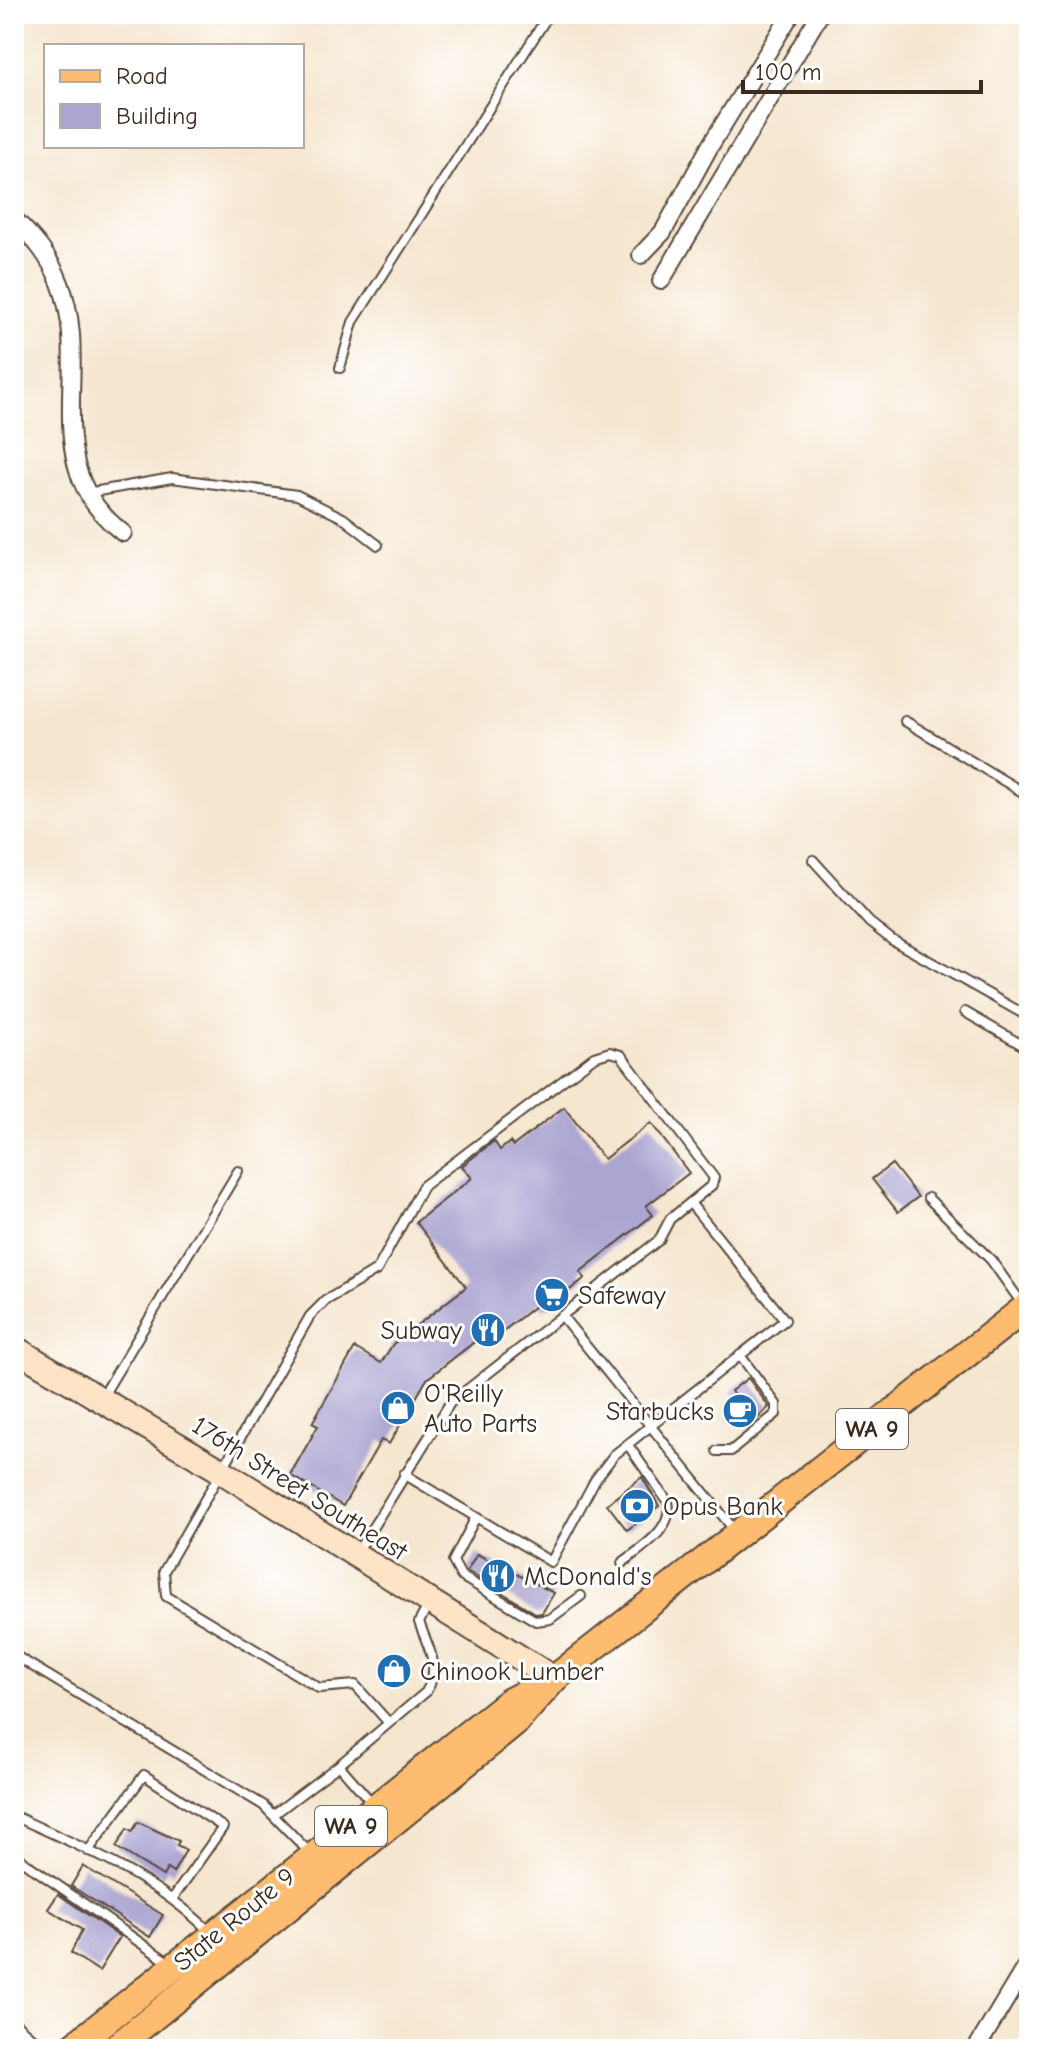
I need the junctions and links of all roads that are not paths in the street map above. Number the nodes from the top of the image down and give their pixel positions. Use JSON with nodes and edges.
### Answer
{"nodes":[{"id":1,"x":549,"y":14,"type":"edge"},
{"id":2,"x":791,"y":14,"type":"edge"},
{"id":3,"x":820,"y":14,"type":"edge"},
{"id":4,"x":14,"y":219,"type":"edge"},
{"id":5,"x":641,"y":255,"type":"dead end"},
{"id":6,"x":661,"y":281,"type":"dead end"},
{"id":7,"x":340,"y":368,"type":"dead end"},
{"id":8,"x":86,"y":494,"type":"junction"},
{"id":9,"x":123,"y":533,"type":"dead end"},
{"id":10,"x":378,"y":545,"type":"dead end"},
{"id":11,"x":905,"y":721,"type":"dead end"},
{"id":12,"x":1029,"y":796,"type":"edge"},
{"id":13,"x":813,"y":860,"type":"dead end"},
{"id":14,"x":965,"y":1012,"type":"dead end"},
{"id":15,"x":1029,"y":1017,"type":"edge"},
{"id":16,"x":1029,"y":1049,"type":"edge"},
{"id":17,"x":238,"y":1171,"type":"dead end"},
{"id":18,"x":928,"y":1198,"type":"dead end"},
{"id":19,"x":691,"y":1204,"type":"junction"},
{"id":20,"x":1027,"y":1307,"type":"edge"},
{"id":21,"x":562,"y":1316,"type":"junction"},
{"id":22,"x":14,"y":1348,"type":"edge"},
{"id":23,"x":740,"y":1355,"type":"junction"},
{"id":24,"x":101,"y":1399,"type":"junction"},
{"id":25,"x":652,"y":1427,"type":"junction"},
{"id":26,"x":628,"y":1445,"type":"junction"},
{"id":27,"x":717,"y":1451,"type":"dead end"},
{"id":28,"x":223,"y":1472,"type":"junction"},
{"id":29,"x":404,"y":1474,"type":"junction"},
{"id":30,"x":476,"y":1517,"type":"junction"},
{"id":31,"x":738,"y":1534,"type":"junction"},
{"id":32,"x":355,"y":1555,"type":"junction"},
{"id":33,"x":622,"y":1563,"type":"dead end"},
{"id":34,"x":581,"y":1596,"type":"dead end"},
{"id":35,"x":431,"y":1602,"type":"junction"},
{"id":36,"x":14,"y":1655,"type":"edge"},
{"id":37,"x":554,"y":1679,"type":"junction"},
{"id":38,"x":389,"y":1723,"type":"junction"},
{"id":39,"x":339,"y":1765,"type":"junction"},
{"id":40,"x":375,"y":1807,"type":"junction"},
{"id":41,"x":273,"y":1815,"type":"junction"},
{"id":42,"x":14,"y":1816,"type":"edge"},
{"id":43,"x":88,"y":1851,"type":"junction"},
{"id":44,"x":14,"y":1855,"type":"edge"},
{"id":45,"x":313,"y":1856,"type":"junction"},
{"id":46,"x":173,"y":1898,"type":"junction"},
{"id":47,"x":213,"y":1935,"type":"junction"},
{"id":48,"x":1029,"y":1961,"type":"edge"},
{"id":49,"x":175,"y":1967,"type":"junction"},
{"id":50,"x":14,"y":2022,"type":"edge"},
{"id":51,"x":45,"y":2049,"type":"edge"},
{"id":52,"x":70,"y":2049,"type":"edge"},
{"id":53,"x":115,"y":2049,"type":"edge"},
{"id":54,"x":976,"y":2049,"type":"edge"}],
"edges":[{"from":1,"to":7,"type":"lane"},
{"from":2,"to":5,"type":"street"},
{"from":3,"to":6,"type":"street"},
{"from":4,"to":8,"type":"street"},
{"from":8,"to":9,"type":"street"},
{"from":8,"to":10,"type":"lane"},
{"from":11,"to":12,"type":"lane"},
{"from":13,"to":15,"type":"lane"},
{"from":14,"to":16,"type":"lane"},
{"from":17,"to":24,"type":"lane"},
{"from":18,"to":20,"type":"lane"},
{"from":19,"to":21,"type":"lane"},
{"from":19,"to":23,"type":"lane"},
{"from":19,"to":28,"type":"lane"},
{"from":20,"to":31,"type":"main road","name":"State Route 9","number":"WA 9"},
{"from":21,"to":25,"type":"lane"},
{"from":21,"to":29,"type":"lane"},
{"from":22,"to":24,"type":"street","name":"176th Street Southeast"},
{"from":23,"to":25,"type":"lane"},
{"from":23,"to":27,"type":"lane"},
{"from":24,"to":28,"type":"street","name":"176th Street Southeast"},
{"from":25,"to":26,"type":"lane"},
{"from":25,"to":31,"type":"lane"},
{"from":26,"to":30,"type":"lane"},
{"from":26,"to":33,"type":"lane"},
{"from":28,"to":32,"type":"street","name":"176th Street Southeast"},
{"from":28,"to":38,"type":"lane"},
{"from":29,"to":30,"type":"lane"},
{"from":29,"to":32,"type":"lane"},
{"from":30,"to":34,"type":"lane"},
{"from":31,"to":37,"type":"main road","name":"State Route 9","number":"WA 9"},
{"from":32,"to":35,"type":"street","name":"176th Street Southeast"},
{"from":35,"to":37,"type":"street","name":"176th Street Southeast"},
{"from":35,"to":38,"type":"lane"},
{"from":36,"to":41,"type":"lane"},
{"from":37,"to":40,"type":"main road","name":"State Route 9","number":"WA 9"},
{"from":37,"to":53,"type":"main road","name":"State Route 9","number":"WA 9"},
{"from":38,"to":39,"type":"lane"},
{"from":39,"to":40,"type":"lane"},
{"from":39,"to":41,"type":"lane"},
{"from":40,"to":45,"type":"main road","name":"State Route 9","number":"WA 9"},
{"from":41,"to":45,"type":"lane"},
{"from":42,"to":43,"type":"lane"},
{"from":43,"to":46,"type":"lane"},
{"from":43,"to":46,"type":"lane"},
{"from":44,"to":49,"type":"lane"},
{"from":45,"to":47,"type":"main road","name":"State Route 9","number":"WA 9"},
{"from":46,"to":47,"type":"lane"},
{"from":47,"to":49,"type":"main road","name":"State Route 9","number":"WA 9"},
{"from":48,"to":54,"type":"street"},
{"from":49,"to":52,"type":"main road","name":"State Route 9","number":"WA 9"},
{"from":50,"to":51,"type":"lane"}]}
